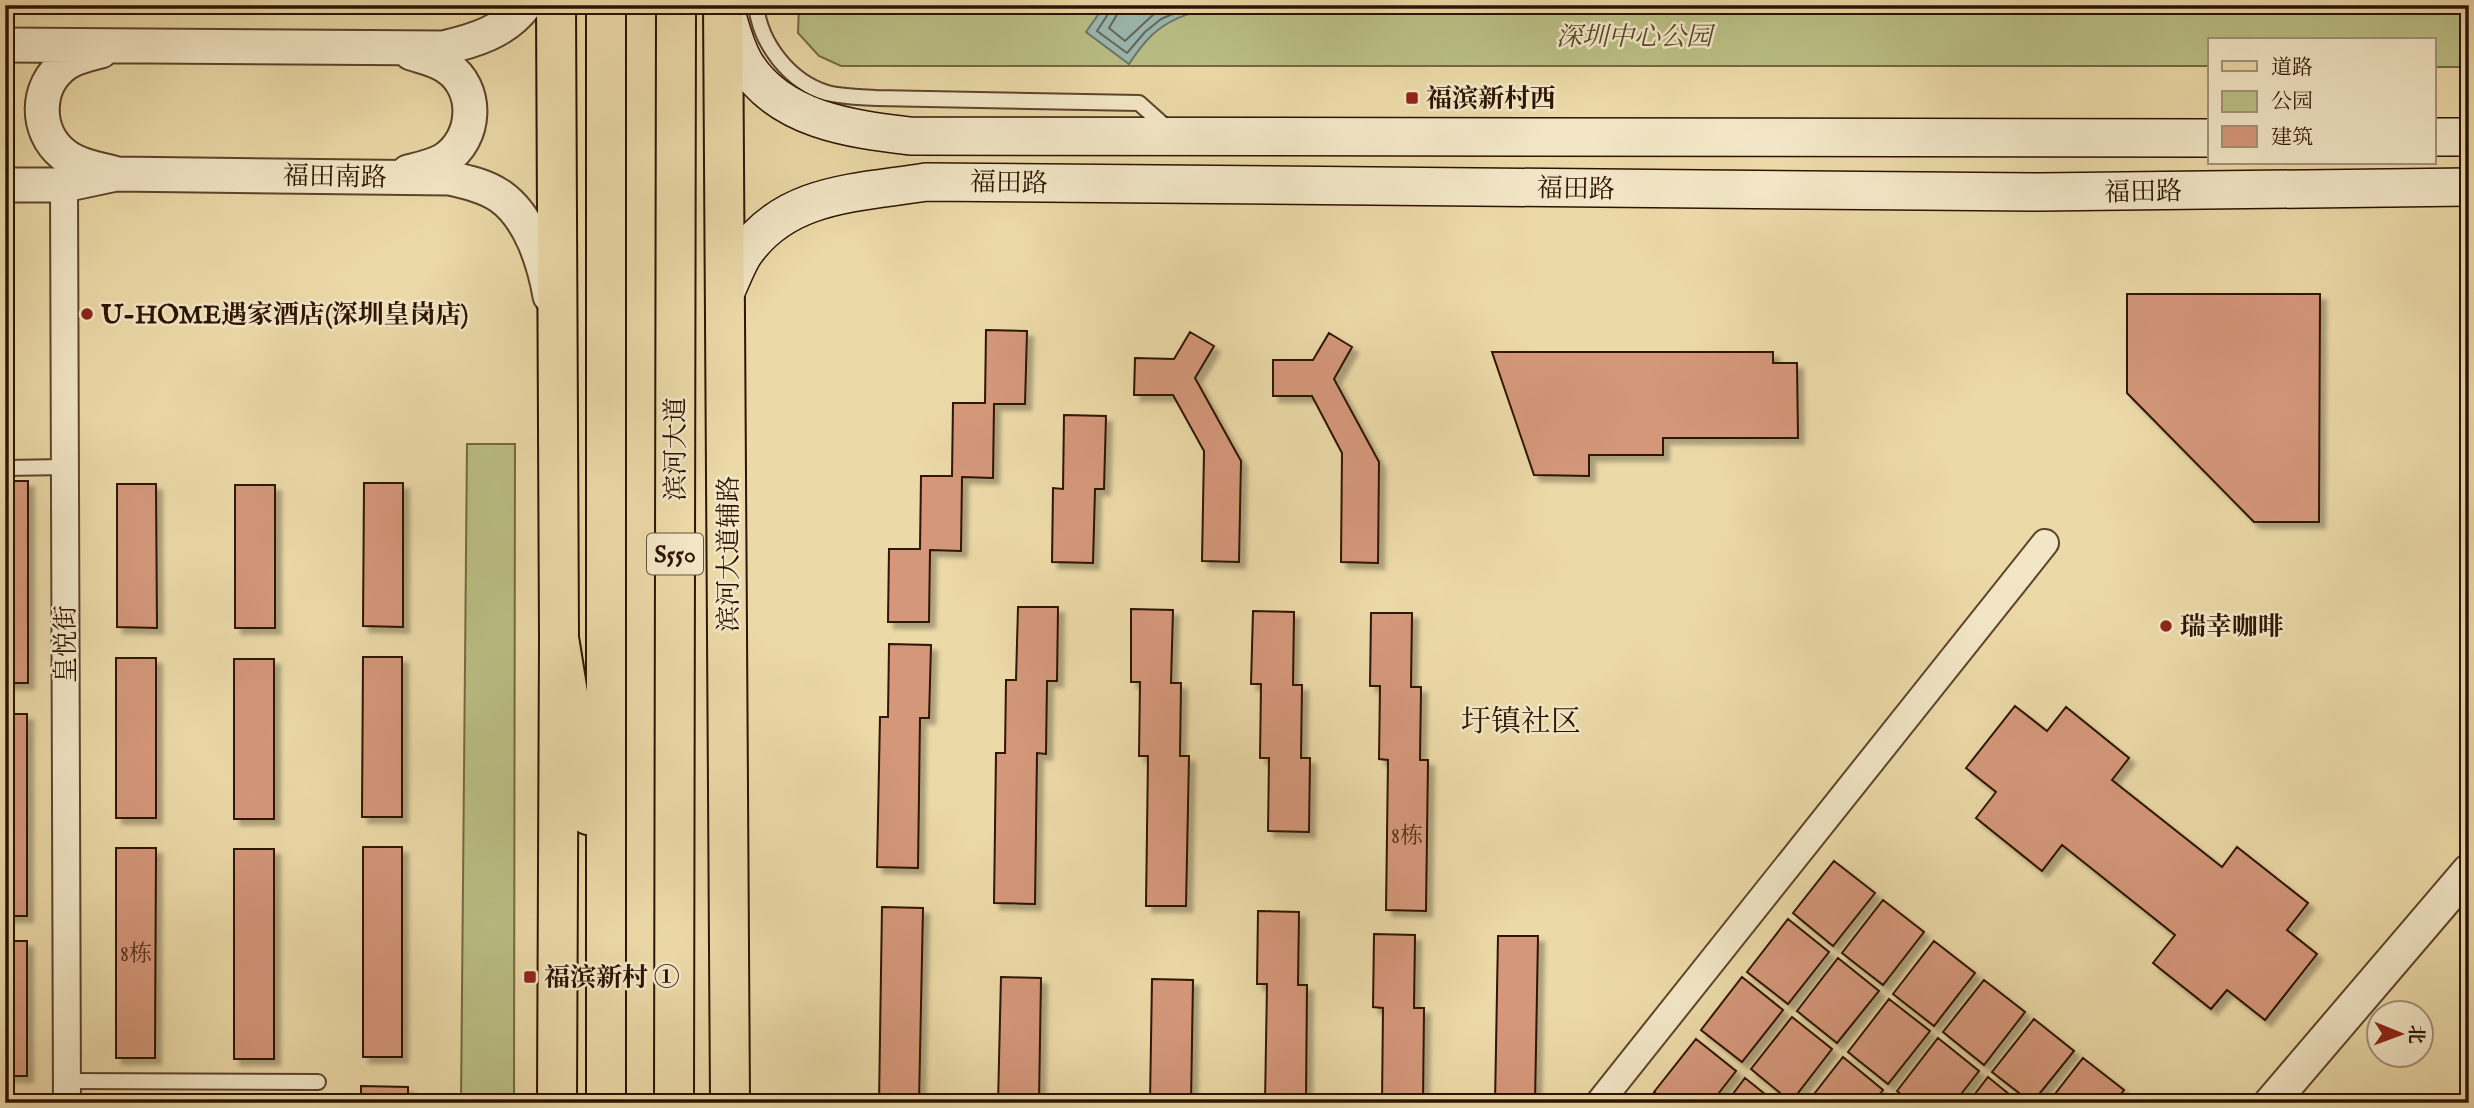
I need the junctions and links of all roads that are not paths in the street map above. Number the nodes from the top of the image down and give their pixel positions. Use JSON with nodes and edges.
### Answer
{"nodes":[{"id":1,"x":525,"y":5,"type":"edge"},
{"id":2,"x":556,"y":5,"type":"edge"},
{"id":3,"x":606,"y":5,"type":"edge"},
{"id":4,"x":677,"y":5,"type":"edge"},
{"id":5,"x":724,"y":5,"type":"edge"},
{"id":6,"x":756,"y":5,"type":"edge"},
{"id":7,"x":5,"y":45,"type":"edge"},
{"id":8,"x":117,"y":46,"type":"junction"},
{"id":9,"x":391,"y":48,"type":"junction"},
{"id":10,"x":1177,"y":137,"type":"junction"},
{"id":11,"x":2436,"y":137,"type":"edge"},
{"id":12,"x":2469,"y":137,"type":"edge"},
{"id":13,"x":2208,"y":138,"type":"edge"},
{"id":14,"x":116,"y":174,"type":"junction"},
{"id":15,"x":392,"y":176,"type":"junction"},
{"id":16,"x":5,"y":185,"type":"edge"},
{"id":17,"x":64,"y":185,"type":"junction"},
{"id":18,"x":2469,"y":187,"type":"edge"},
{"id":19,"x":727,"y":289,"type":"junction"},
{"id":20,"x":559,"y":344,"type":"junction"},
{"id":21,"x":65,"y":467,"type":"junction"},
{"id":22,"x":5,"y":468,"type":"edge"},
{"id":23,"x":2045,"y":543,"type":"dead end"},
{"id":24,"x":559,"y":638,"type":"junction"},
{"id":25,"x":2469,"y":871,"type":"edge"},
{"id":26,"x":607,"y":933,"type":"junction"},
{"id":27,"x":318,"y":1082,"type":"dead end"},
{"id":28,"x":67,"y":1092,"type":"edge"},
{"id":29,"x":557,"y":1103,"type":"edge"},
{"id":30,"x":606,"y":1103,"type":"edge"},
{"id":31,"x":674,"y":1103,"type":"edge"},
{"id":32,"x":730,"y":1103,"type":"edge"},
{"id":33,"x":1599,"y":1103,"type":"edge"},
{"id":34,"x":2271,"y":1103,"type":"edge"}],
"edges":[{"from":1,"to":9,"type":"street"},
{"from":2,"to":20,"type":"main road"},
{"from":3,"to":26,"type":"main road"},
{"from":4,"to":31,"type":"main road","name":"滨河大道","number":"S550"},
{"from":5,"to":10,"type":"main road","name":"福田路"},
{"from":5,"to":19,"type":"main road","name":"滨河大道辅路"},
{"from":6,"to":10,"type":"lane"},
{"from":7,"to":8,"type":"street"},
{"from":8,"to":9,"type":"street"},
{"from":8,"to":14,"type":"street"},
{"from":9,"to":15,"type":"street"},
{"from":10,"to":13,"type":"main road","name":"福田路"},
{"from":11,"to":12,"type":"main road"},
{"from":14,"to":15,"type":"street","name":"福田南路"},
{"from":14,"to":17,"type":"street","name":"福田南路"},
{"from":15,"to":20,"type":"street","name":"福田南路"},
{"from":16,"to":17,"type":"street","name":"福田南路"},
{"from":17,"to":21,"type":"street","name":"皇悦街"},
{"from":18,"to":19,"type":"main road","name":"福田路"},
{"from":19,"to":32,"type":"main road","name":"滨河大道辅路"},
{"from":20,"to":24,"type":"main road"},
{"from":21,"to":22,"type":"lane"},
{"from":21,"to":28,"type":"street","name":"皇悦街"},
{"from":23,"to":33,"type":"street"},
{"from":24,"to":26,"type":"main road"},
{"from":24,"to":29,"type":"main road"},
{"from":25,"to":34,"type":"street"},
{"from":26,"to":30,"type":"main road"},
{"from":27,"to":28,"type":"lane"}]}
